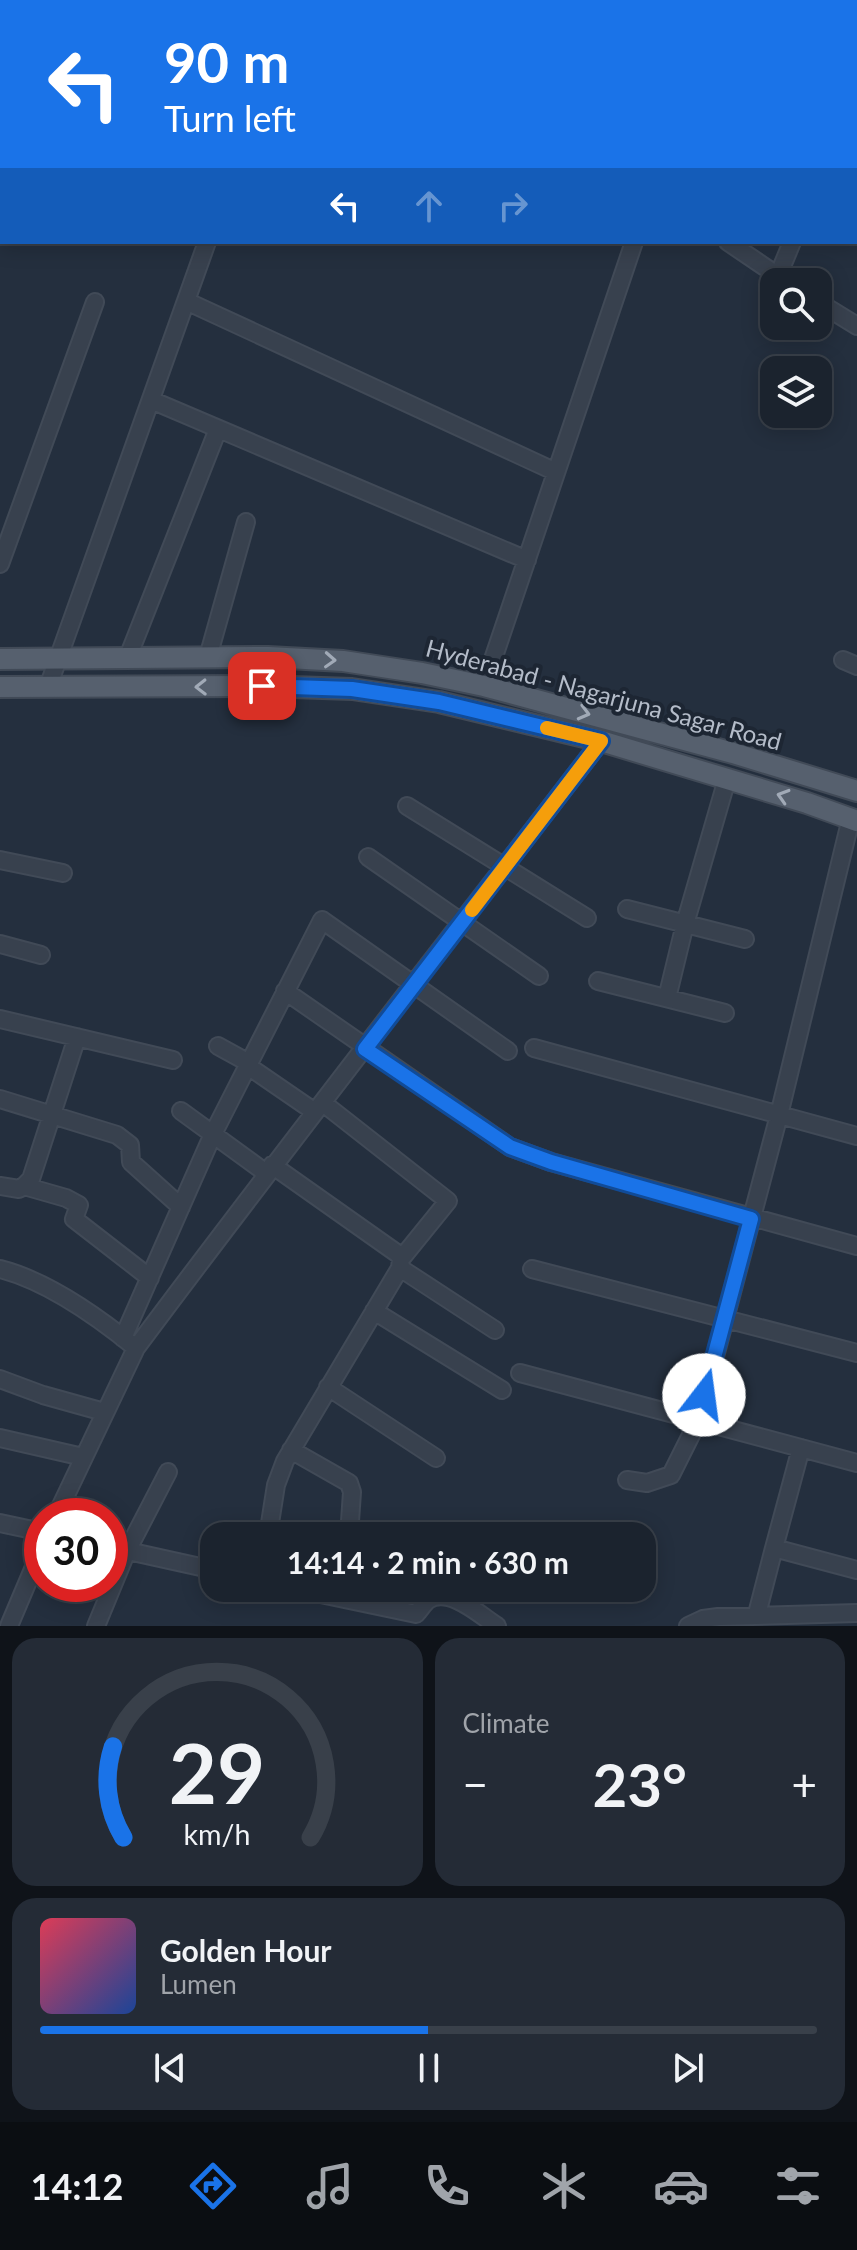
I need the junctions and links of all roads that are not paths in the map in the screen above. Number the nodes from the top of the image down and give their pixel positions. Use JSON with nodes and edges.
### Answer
{"nodes":[{"id":1,"x":206,"y":244,"type":"edge"},
{"id":2,"x":633,"y":244,"type":"edge"},
{"id":3,"x":731,"y":244,"type":"edge"},
{"id":4,"x":791,"y":244,"type":"edge"},
{"id":5,"x":766,"y":268,"type":"edge"},
{"id":6,"x":785,"y":268,"type":"edge"},
{"id":7,"x":186,"y":301,"type":"junction"},
{"id":8,"x":95,"y":302,"type":"dead end"},
{"id":9,"x":832,"y":311,"type":"edge"},
{"id":10,"x":857,"y":326,"type":"edge"},
{"id":11,"x":151,"y":400,"type":"junction"},
{"id":12,"x":218,"y":429,"type":"junction"},
{"id":13,"x":556,"y":472,"type":"junction"},
{"id":14,"x":246,"y":522,"type":"dead end"},
{"id":15,"x":527,"y":560,"type":"junction"},
{"id":16,"x":0,"y":564,"type":"edge"},
{"id":17,"x":128,"y":657,"type":"junction"},
{"id":18,"x":208,"y":657,"type":"junction"},
{"id":19,"x":0,"y":659,"type":"edge"},
{"id":20,"x":56,"y":660,"type":"junction"},
{"id":21,"x":484,"y":686,"type":"junction"},
{"id":22,"x":0,"y":687,"type":"edge"},
{"id":23,"x":48,"y":687,"type":"junction"},
{"id":24,"x":601,"y":741,"type":"junction"},
{"id":25,"x":727,"y":779,"type":"junction"},
{"id":26,"x":857,"y":791,"type":"edge"},
{"id":27,"x":407,"y":806,"type":"dead end"},
{"id":28,"x":854,"y":820,"type":"edge"},
{"id":29,"x":368,"y":857,"type":"dead end"},
{"id":30,"x":0,"y":860,"type":"edge"},
{"id":31,"x":505,"y":867,"type":"junction"},
{"id":32,"x":63,"y":873,"type":"dead end"},
{"id":33,"x":627,"y":909,"type":"dead end"},
{"id":34,"x":587,"y":918,"type":"dead end"},
{"id":35,"x":463,"y":921,"type":"junction"},
{"id":36,"x":685,"y":924,"type":"junction"},
{"id":37,"x":745,"y":939,"type":"dead end"},
{"id":38,"x":0,"y":944,"type":"edge"},
{"id":39,"x":41,"y":955,"type":"dead end"},
{"id":40,"x":539,"y":976,"type":"dead end"},
{"id":41,"x":598,"y":981,"type":"dead end"},
{"id":42,"x":414,"y":984,"type":"junction"},
{"id":43,"x":285,"y":991,"type":"junction"},
{"id":44,"x":667,"y":998,"type":"junction"},
{"id":45,"x":725,"y":1013,"type":"dead end"},
{"id":46,"x":0,"y":1019,"type":"edge"},
{"id":47,"x":77,"y":1037,"type":"junction"},
{"id":48,"x":218,"y":1046,"type":"dead end"},
{"id":49,"x":534,"y":1048,"type":"dead end"},
{"id":50,"x":365,"y":1049,"type":"junction"},
{"id":51,"x":508,"y":1051,"type":"dead end"},
{"id":52,"x":173,"y":1060,"type":"dead end"},
{"id":53,"x":248,"y":1064,"type":"junction"},
{"id":54,"x":0,"y":1099,"type":"edge"},
{"id":55,"x":319,"y":1108,"type":"junction"},
{"id":56,"x":181,"y":1111,"type":"dead end"},
{"id":57,"x":779,"y":1115,"type":"junction"},
{"id":58,"x":52,"y":1117,"type":"junction"},
{"id":59,"x":213,"y":1134,"type":"junction"},
{"id":60,"x":857,"y":1136,"type":"edge"},
{"id":61,"x":269,"y":1169,"type":"junction"},
{"id":62,"x":0,"y":1186,"type":"edge"},
{"id":63,"x":24,"y":1186,"type":"junction"},
{"id":64,"x":181,"y":1207,"type":"junction"},
{"id":65,"x":751,"y":1219,"type":"junction"},
{"id":66,"x":857,"y":1246,"type":"edge"},
{"id":67,"x":400,"y":1264,"type":"junction"},
{"id":68,"x":0,"y":1269,"type":"edge"},
{"id":69,"x":532,"y":1269,"type":"dead end"},
{"id":70,"x":150,"y":1278,"type":"junction"},
{"id":71,"x":374,"y":1311,"type":"junction"},
{"id":72,"x":724,"y":1320,"type":"junction"},
{"id":73,"x":495,"y":1330,"type":"dead end"},
{"id":74,"x":130,"y":1343,"type":"junction"},
{"id":75,"x":857,"y":1353,"type":"edge"},
{"id":76,"x":520,"y":1373,"type":"dead end"},
{"id":77,"x":0,"y":1379,"type":"edge"},
{"id":78,"x":328,"y":1387,"type":"junction"},
{"id":79,"x":502,"y":1390,"type":"dead end"},
{"id":80,"x":104,"y":1412,"type":"junction"},
{"id":81,"x":698,"y":1421,"type":"junction"},
{"id":82,"x":0,"y":1438,"type":"edge"},
{"id":83,"x":801,"y":1448,"type":"junction"},
{"id":84,"x":291,"y":1450,"type":"junction"},
{"id":85,"x":83,"y":1457,"type":"junction"},
{"id":86,"x":436,"y":1458,"type":"dead end"},
{"id":87,"x":857,"y":1463,"type":"edge"},
{"id":88,"x":168,"y":1472,"type":"dead end"},
{"id":89,"x":627,"y":1480,"type":"dead end"},
{"id":90,"x":64,"y":1498,"type":"edge"},
{"id":91,"x":270,"y":1522,"type":"edge"},
{"id":92,"x":350,"y":1522,"type":"edge"},
{"id":93,"x":0,"y":1523,"type":"edge"},
{"id":94,"x":24,"y":1528,"type":"edge"},
{"id":95,"x":128,"y":1534,"type":"edge"},
{"id":96,"x":774,"y":1548,"type":"junction"},
{"id":97,"x":128,"y":1551,"type":"edge"},
{"id":98,"x":200,"y":1567,"type":"edge"},
{"id":99,"x":857,"y":1570,"type":"edge"},
{"id":100,"x":24,"y":1591,"type":"edge"},
{"id":101,"x":103,"y":1602,"type":"edge"},
{"id":102,"x":366,"y":1602,"type":"edge"},
{"id":103,"x":857,"y":1613,"type":"edge"},
{"id":104,"x":757,"y":1614,"type":"junction"},
{"id":105,"x":414,"y":1620,"type":"edge"},
{"id":106,"x":9,"y":1626,"type":"edge"},
{"id":107,"x":96,"y":1626,"type":"edge"},
{"id":108,"x":497,"y":1626,"type":"edge"},
{"id":109,"x":688,"y":1626,"type":"edge"}],
"edges":[{"from":1,"to":7,"type":"street"},
{"from":2,"to":13,"type":"street"},
{"from":3,"to":5,"type":"street"},
{"from":4,"to":6,"type":"street"},
{"from":7,"to":11,"type":"street"},
{"from":7,"to":13,"type":"street"},
{"from":8,"to":16,"type":"street"},
{"from":9,"to":10,"type":"street"},
{"from":11,"to":12,"type":"street"},
{"from":11,"to":20,"type":"street"},
{"from":12,"to":15,"type":"street"},
{"from":12,"to":17,"type":"street"},
{"from":13,"to":15,"type":"street"},
{"from":14,"to":18,"type":"street"},
{"from":15,"to":21,"type":"street"},
{"from":17,"to":18,"type":"main road","name":"Hyderabad - Nagarjuna Sagar Road"},
{"from":17,"to":20,"type":"main road","name":"Hyderabad - Nagarjuna Sagar Road"},
{"from":18,"to":21,"type":"main road","name":"Hyderabad - Nagarjuna Sagar Road","one_way":true},
{"from":19,"to":20,"type":"main road","name":"Hyderabad - Nagarjuna Sagar Road"},
{"from":20,"to":23,"type":"street"},
{"from":21,"to":26,"type":"main road","name":"Hyderabad - Nagarjuna Sagar Road","one_way":true},
{"from":22,"to":23,"type":"main road","name":"Hyderabad - Nagarjuna Sagar Road"},
{"from":24,"to":23,"type":"main road","name":"Hyderabad - Nagarjuna Sagar Road","one_way":true},
{"from":24,"to":25,"type":"main road","name":"Hyderabad - Nagarjuna Sagar Road"},
{"from":24,"to":31,"type":"street"},
{"from":28,"to":25,"type":"main road","name":"Hyderabad - Nagarjuna Sagar Road","one_way":true},
{"from":25,"to":36,"type":"street"},
{"from":27,"to":31,"type":"street"},
{"from":28,"to":57,"type":"street"},
{"from":29,"to":35,"type":"street"},
{"from":30,"to":32,"type":"street"},
{"from":31,"to":34,"type":"street"},
{"from":31,"to":35,"type":"street"},
{"from":33,"to":36,"type":"street"},
{"from":35,"to":40,"type":"street"},
{"from":35,"to":42,"type":"street"},
{"from":36,"to":37,"type":"street"},
{"from":36,"to":44,"type":"street"},
{"from":38,"to":39,"type":"street"},
{"from":41,"to":44,"type":"street"},
{"from":42,"to":43,"type":"street"},
{"from":42,"to":50,"type":"street"},
{"from":42,"to":51,"type":"street"},
{"from":43,"to":50,"type":"street"},
{"from":43,"to":53,"type":"street"},
{"from":44,"to":45,"type":"street"},
{"from":46,"to":47,"type":"street"},
{"from":47,"to":52,"type":"street"},
{"from":47,"to":58,"type":"street"},
{"from":48,"to":53,"type":"street"},
{"from":49,"to":57,"type":"street"},
{"from":50,"to":55,"type":"street"},
{"from":50,"to":65,"type":"street"},
{"from":53,"to":55,"type":"street"},
{"from":53,"to":59,"type":"street"},
{"from":54,"to":58,"type":"street"},
{"from":55,"to":61,"type":"street"},
{"from":55,"to":67,"type":"street"},
{"from":56,"to":59,"type":"street"},
{"from":57,"to":60,"type":"street"},
{"from":57,"to":65,"type":"street"},
{"from":58,"to":63,"type":"street"},
{"from":58,"to":64,"type":"street"},
{"from":59,"to":61,"type":"street"},
{"from":59,"to":64,"type":"street"},
{"from":61,"to":67,"type":"street"},
{"from":61,"to":74,"type":"street"},
{"from":62,"to":63,"type":"street"},
{"from":63,"to":70,"type":"street"},
{"from":64,"to":70,"type":"street"},
{"from":65,"to":66,"type":"street"},
{"from":65,"to":72,"type":"street"},
{"from":67,"to":71,"type":"street"},
{"from":67,"to":73,"type":"street"},
{"from":68,"to":74,"type":"street"},
{"from":69,"to":72,"type":"street"},
{"from":70,"to":74,"type":"street"},
{"from":71,"to":78,"type":"street"},
{"from":71,"to":79,"type":"street"},
{"from":72,"to":75,"type":"street"},
{"from":72,"to":81,"type":"street"},
{"from":74,"to":80,"type":"street"},
{"from":76,"to":81,"type":"street"},
{"from":77,"to":80,"type":"street"},
{"from":78,"to":84,"type":"street"},
{"from":78,"to":86,"type":"street"},
{"from":80,"to":85,"type":"street"},
{"from":81,"to":83,"type":"street"},
{"from":81,"to":89,"type":"street"},
{"from":82,"to":85,"type":"street"},
{"from":83,"to":87,"type":"street"},
{"from":83,"to":96,"type":"street"},
{"from":84,"to":91,"type":"street"},
{"from":84,"to":92,"type":"street"},
{"from":85,"to":90,"type":"street"},
{"from":88,"to":95,"type":"street"},
{"from":93,"to":94,"type":"street"},
{"from":96,"to":99,"type":"street"},
{"from":96,"to":104,"type":"street"},
{"from":97,"to":98,"type":"street"},
{"from":100,"to":106,"type":"street"},
{"from":101,"to":107,"type":"street"},
{"from":102,"to":105,"type":"street"},
{"from":103,"to":104,"type":"street"},
{"from":104,"to":109,"type":"street"},
{"from":105,"to":108,"type":"street"}]}
